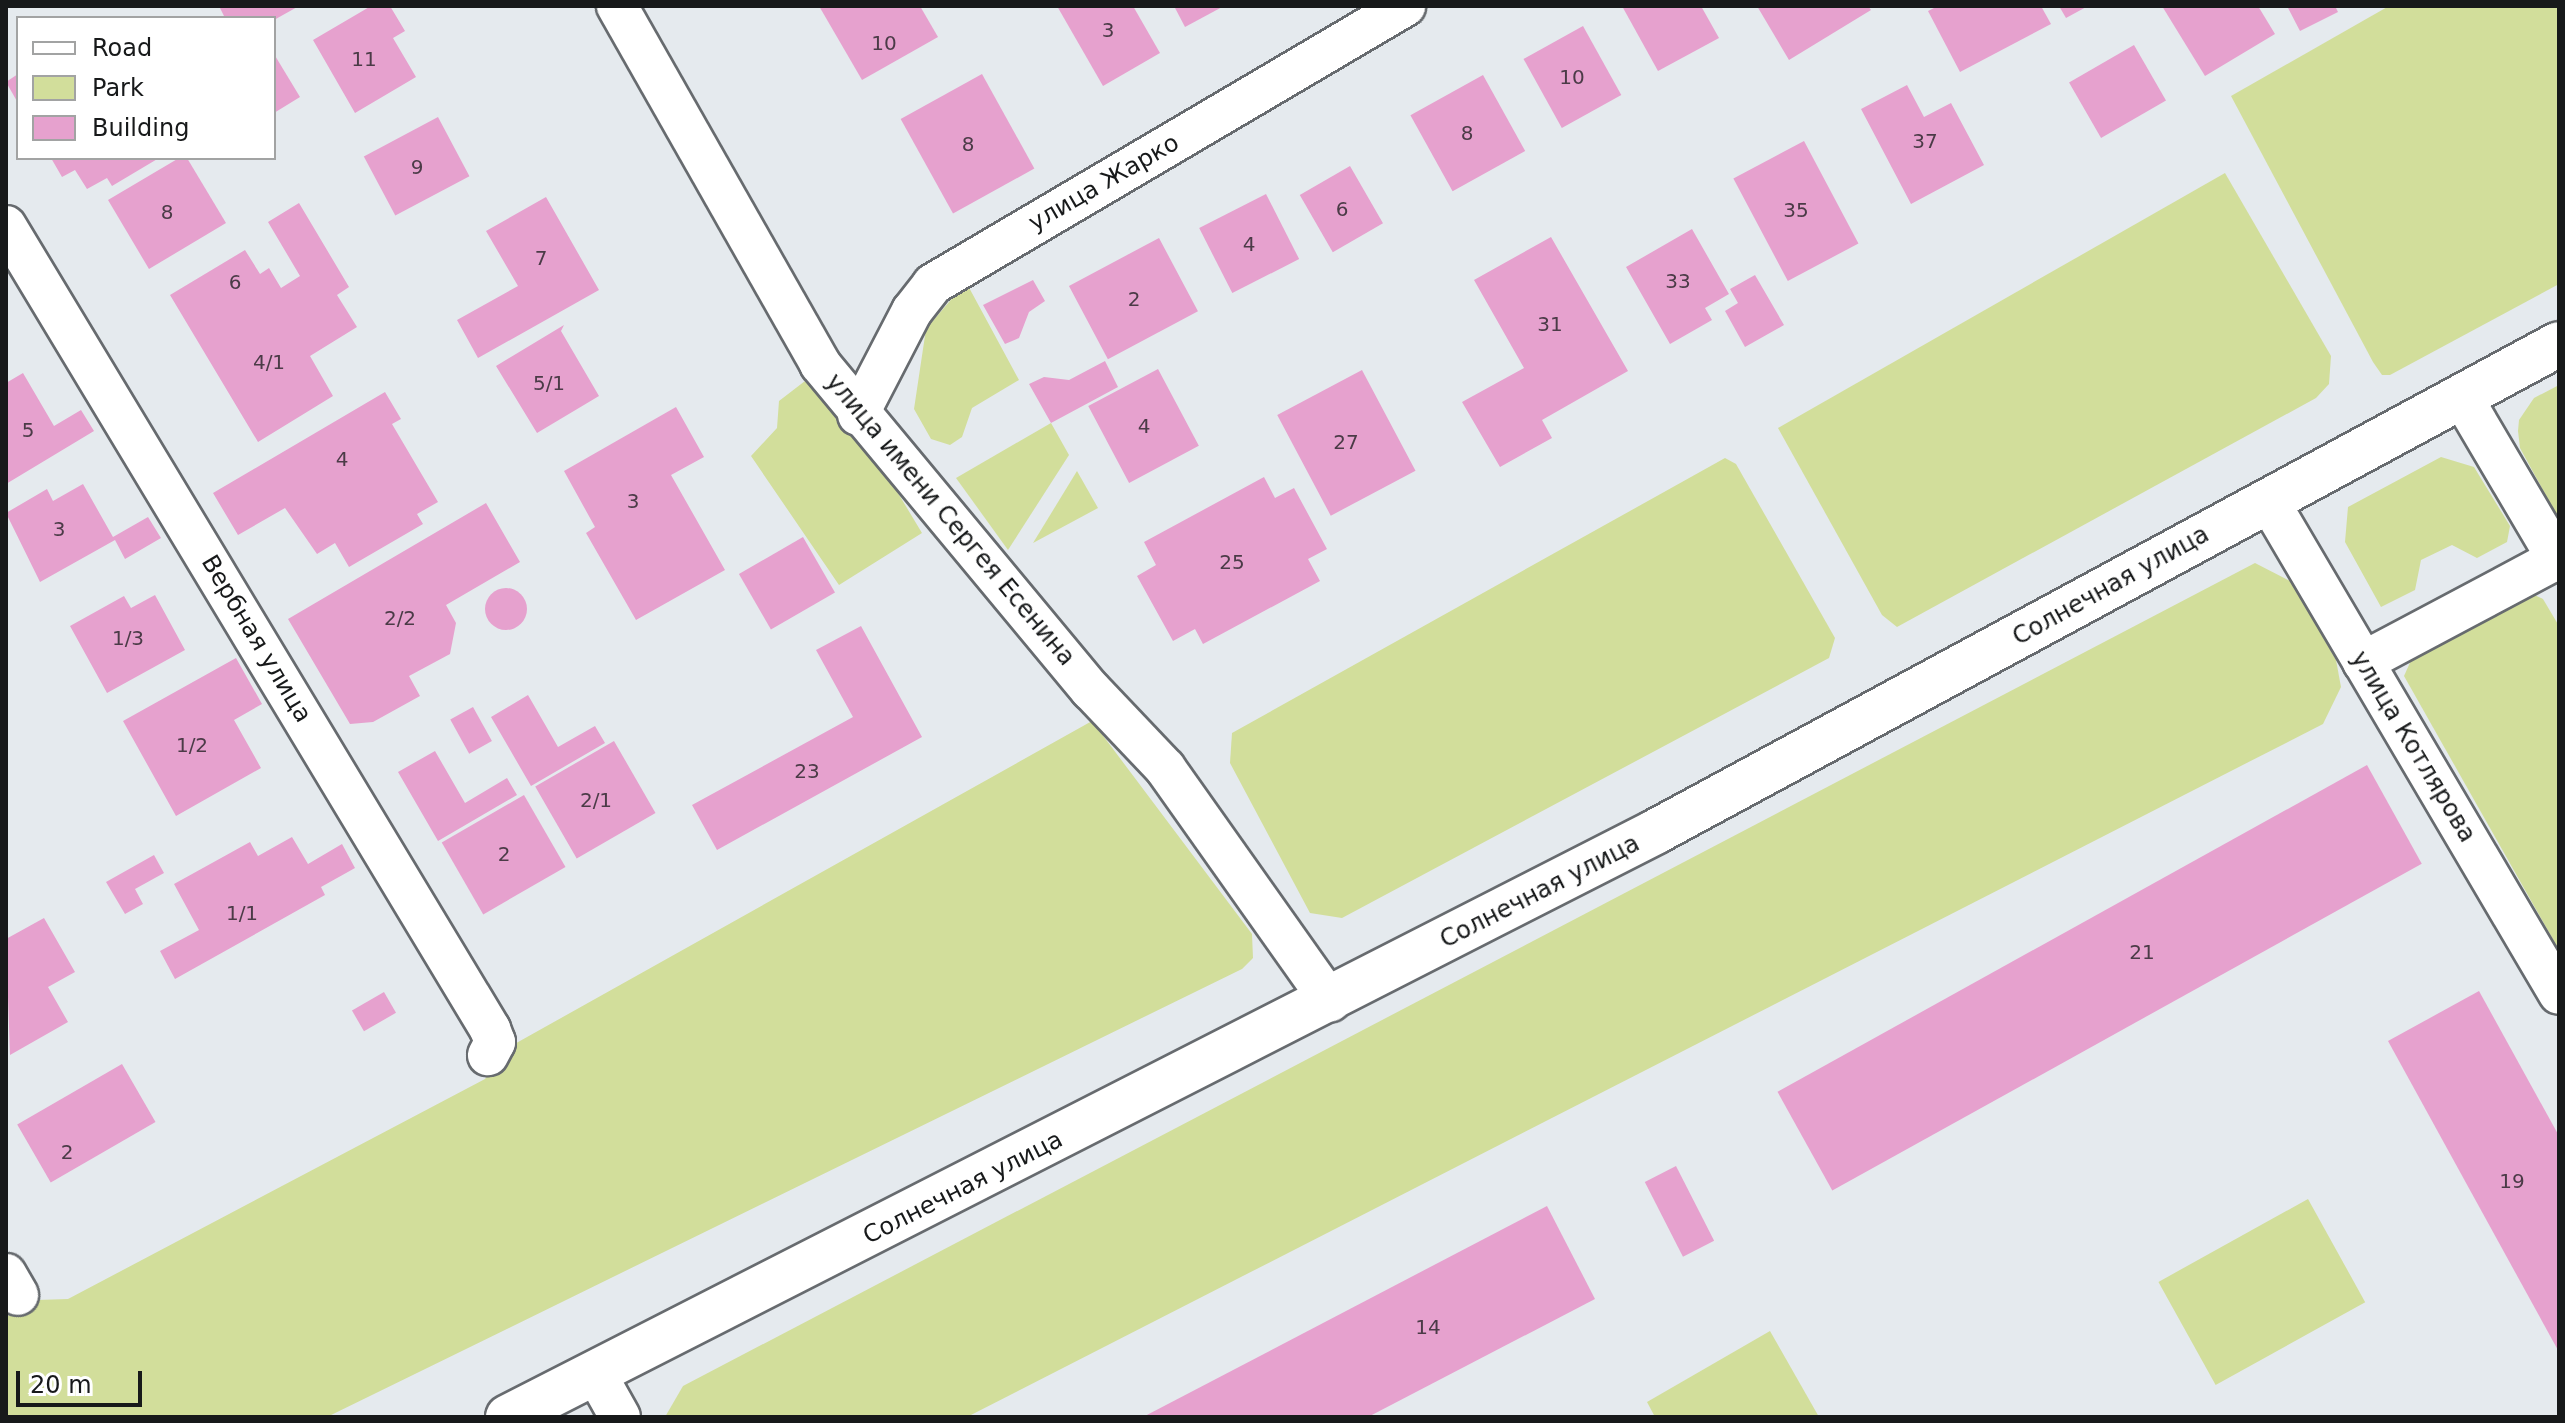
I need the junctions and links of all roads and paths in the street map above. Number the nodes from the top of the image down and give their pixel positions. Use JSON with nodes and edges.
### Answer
{"nodes":[{"id":1,"x":617,"y":6,"type":"edge"},
{"id":2,"x":1405,"y":6,"type":"edge"},
{"id":3,"x":6,"y":226,"type":"edge"},
{"id":4,"x":2559,"y":344,"type":"edge"},
{"id":5,"x":2462,"y":397,"type":"junction"},
{"id":6,"x":858,"y":415,"type":"junction"},
{"id":7,"x":2268,"y":500,"type":"junction"},
{"id":8,"x":2558,"y":560,"type":"edge"},
{"id":9,"x":2363,"y":662,"type":"junction"},
{"id":10,"x":2559,"y":994,"type":"edge"},
{"id":11,"x":1330,"y":1001,"type":"junction"},
{"id":12,"x":488,"y":1055,"type":"dead end"},
{"id":13,"x":596,"y":1374,"type":"junction"},
{"id":14,"x":508,"y":1417,"type":"edge"},
{"id":15,"x":620,"y":1417,"type":"edge"}],
"edges":[{"from":1,"to":6,"type":"street","name":"улица имени Сергея Есенина"},
{"from":2,"to":6,"type":"street","name":"улица Жарко"},
{"from":3,"to":12,"type":"street","name":"Вербная улица"},
{"from":4,"to":5,"type":"main road","name":"Солнечная улица"},
{"from":5,"to":7,"type":"main road","name":"Солнечная улица"},
{"from":5,"to":8,"type":"street"},
{"from":6,"to":11,"type":"street","name":"улица имени Сергея Есенина"},
{"from":7,"to":9,"type":"street","name":"улица Котлярова"},
{"from":7,"to":11,"type":"main road","name":"Солнечная улица"},
{"from":8,"to":9,"type":"street"},
{"from":9,"to":10,"type":"street","name":"улица Котлярова"},
{"from":11,"to":13,"type":"main road","name":"Солнечная улица"},
{"from":13,"to":14,"type":"main road","name":"Солнечная улица"},
{"from":13,"to":15,"type":"street"}]}
